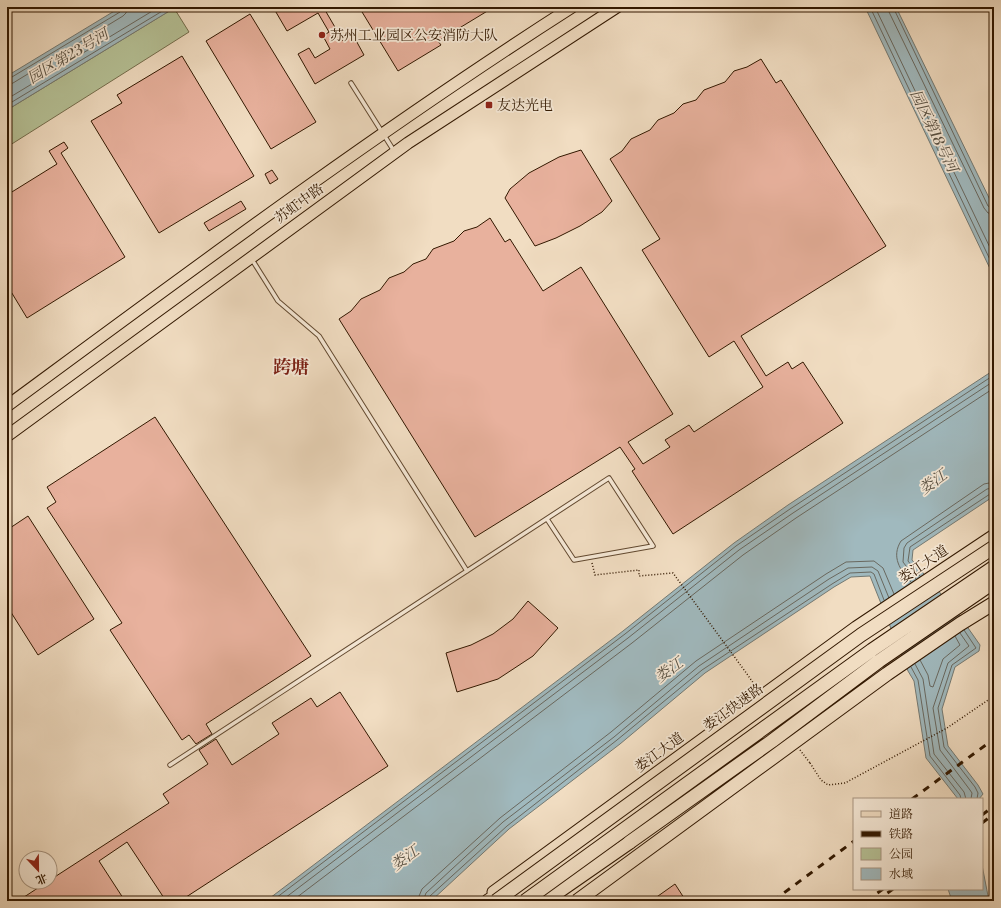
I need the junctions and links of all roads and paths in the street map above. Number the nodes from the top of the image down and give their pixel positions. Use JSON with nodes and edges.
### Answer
{"nodes":[{"id":1,"x":572,"y":7,"type":"edge"},
{"id":2,"x":617,"y":7,"type":"edge"},
{"id":3,"x":351,"y":83,"type":"dead end"},
{"id":4,"x":383,"y":133,"type":"junction"},
{"id":5,"x":395,"y":152,"type":"junction"},
{"id":6,"x":251,"y":258,"type":"junction"},
{"id":7,"x":7,"y":406,"type":"edge"},
{"id":8,"x":7,"y":436,"type":"edge"},
{"id":9,"x":547,"y":519,"type":"junction"},
{"id":10,"x":994,"y":535,"type":"edge"},
{"id":11,"x":994,"y":547,"type":"edge"},
{"id":12,"x":591,"y":558,"type":"junction"},
{"id":13,"x":994,"y":567,"type":"edge"},
{"id":14,"x":467,"y":571,"type":"junction"},
{"id":15,"x":994,"y":578,"type":"edge"},
{"id":16,"x":994,"y":582,"type":"edge"},
{"id":17,"x":994,"y":603,"type":"edge"},
{"id":18,"x":747,"y":674,"type":"dead end"},
{"id":19,"x":994,"y":696,"type":"edge"},
{"id":20,"x":810,"y":763,"type":"dead end"},
{"id":21,"x":170,"y":765,"type":"dead end"},
{"id":22,"x":537,"y":871,"type":"junction"},
{"id":23,"x":482,"y":901,"type":"edge"},
{"id":24,"x":488,"y":901,"type":"edge"},
{"id":25,"x":496,"y":901,"type":"edge"},
{"id":26,"x":525,"y":901,"type":"edge"},
{"id":27,"x":540,"y":901,"type":"edge"},
{"id":28,"x":545,"y":901,"type":"edge"},
{"id":29,"x":577,"y":901,"type":"edge"}],
"edges":[{"from":1,"to":4,"type":"main road","name":"苏虹中路"},
{"from":2,"to":5,"type":"main road","name":"苏虹中路"},
{"from":3,"to":4,"type":"lane"},
{"from":4,"to":5,"type":"lane"},
{"from":4,"to":7,"type":"main road","name":"苏虹中路"},
{"from":5,"to":6,"type":"main road","name":"苏虹中路"},
{"from":6,"to":8,"type":"main road","name":"苏虹中路"},
{"from":6,"to":14,"type":"lane"},
{"from":9,"to":12,"type":"lane"},
{"from":9,"to":12,"type":"lane"},
{"from":9,"to":14,"type":"lane"},
{"from":10,"to":23,"type":"main road","name":"娄江大道"},
{"from":11,"to":22,"type":"highway","name":"娄江快速路","bridge":true},
{"from":12,"to":18,"type":"path"},
{"from":13,"to":26,"type":"highway","bridge":true},
{"from":14,"to":21,"type":"lane"},
{"from":15,"to":27,"type":"main road"},
{"from":16,"to":28,"type":"highway","bridge":true},
{"from":17,"to":29,"type":"highway","bridge":true},
{"from":19,"to":20,"type":"path"},
{"from":22,"to":24,"type":"highway","bridge":true},
{"from":22,"to":25,"type":"highway","name":"娄江快速路","bridge":true}]}
